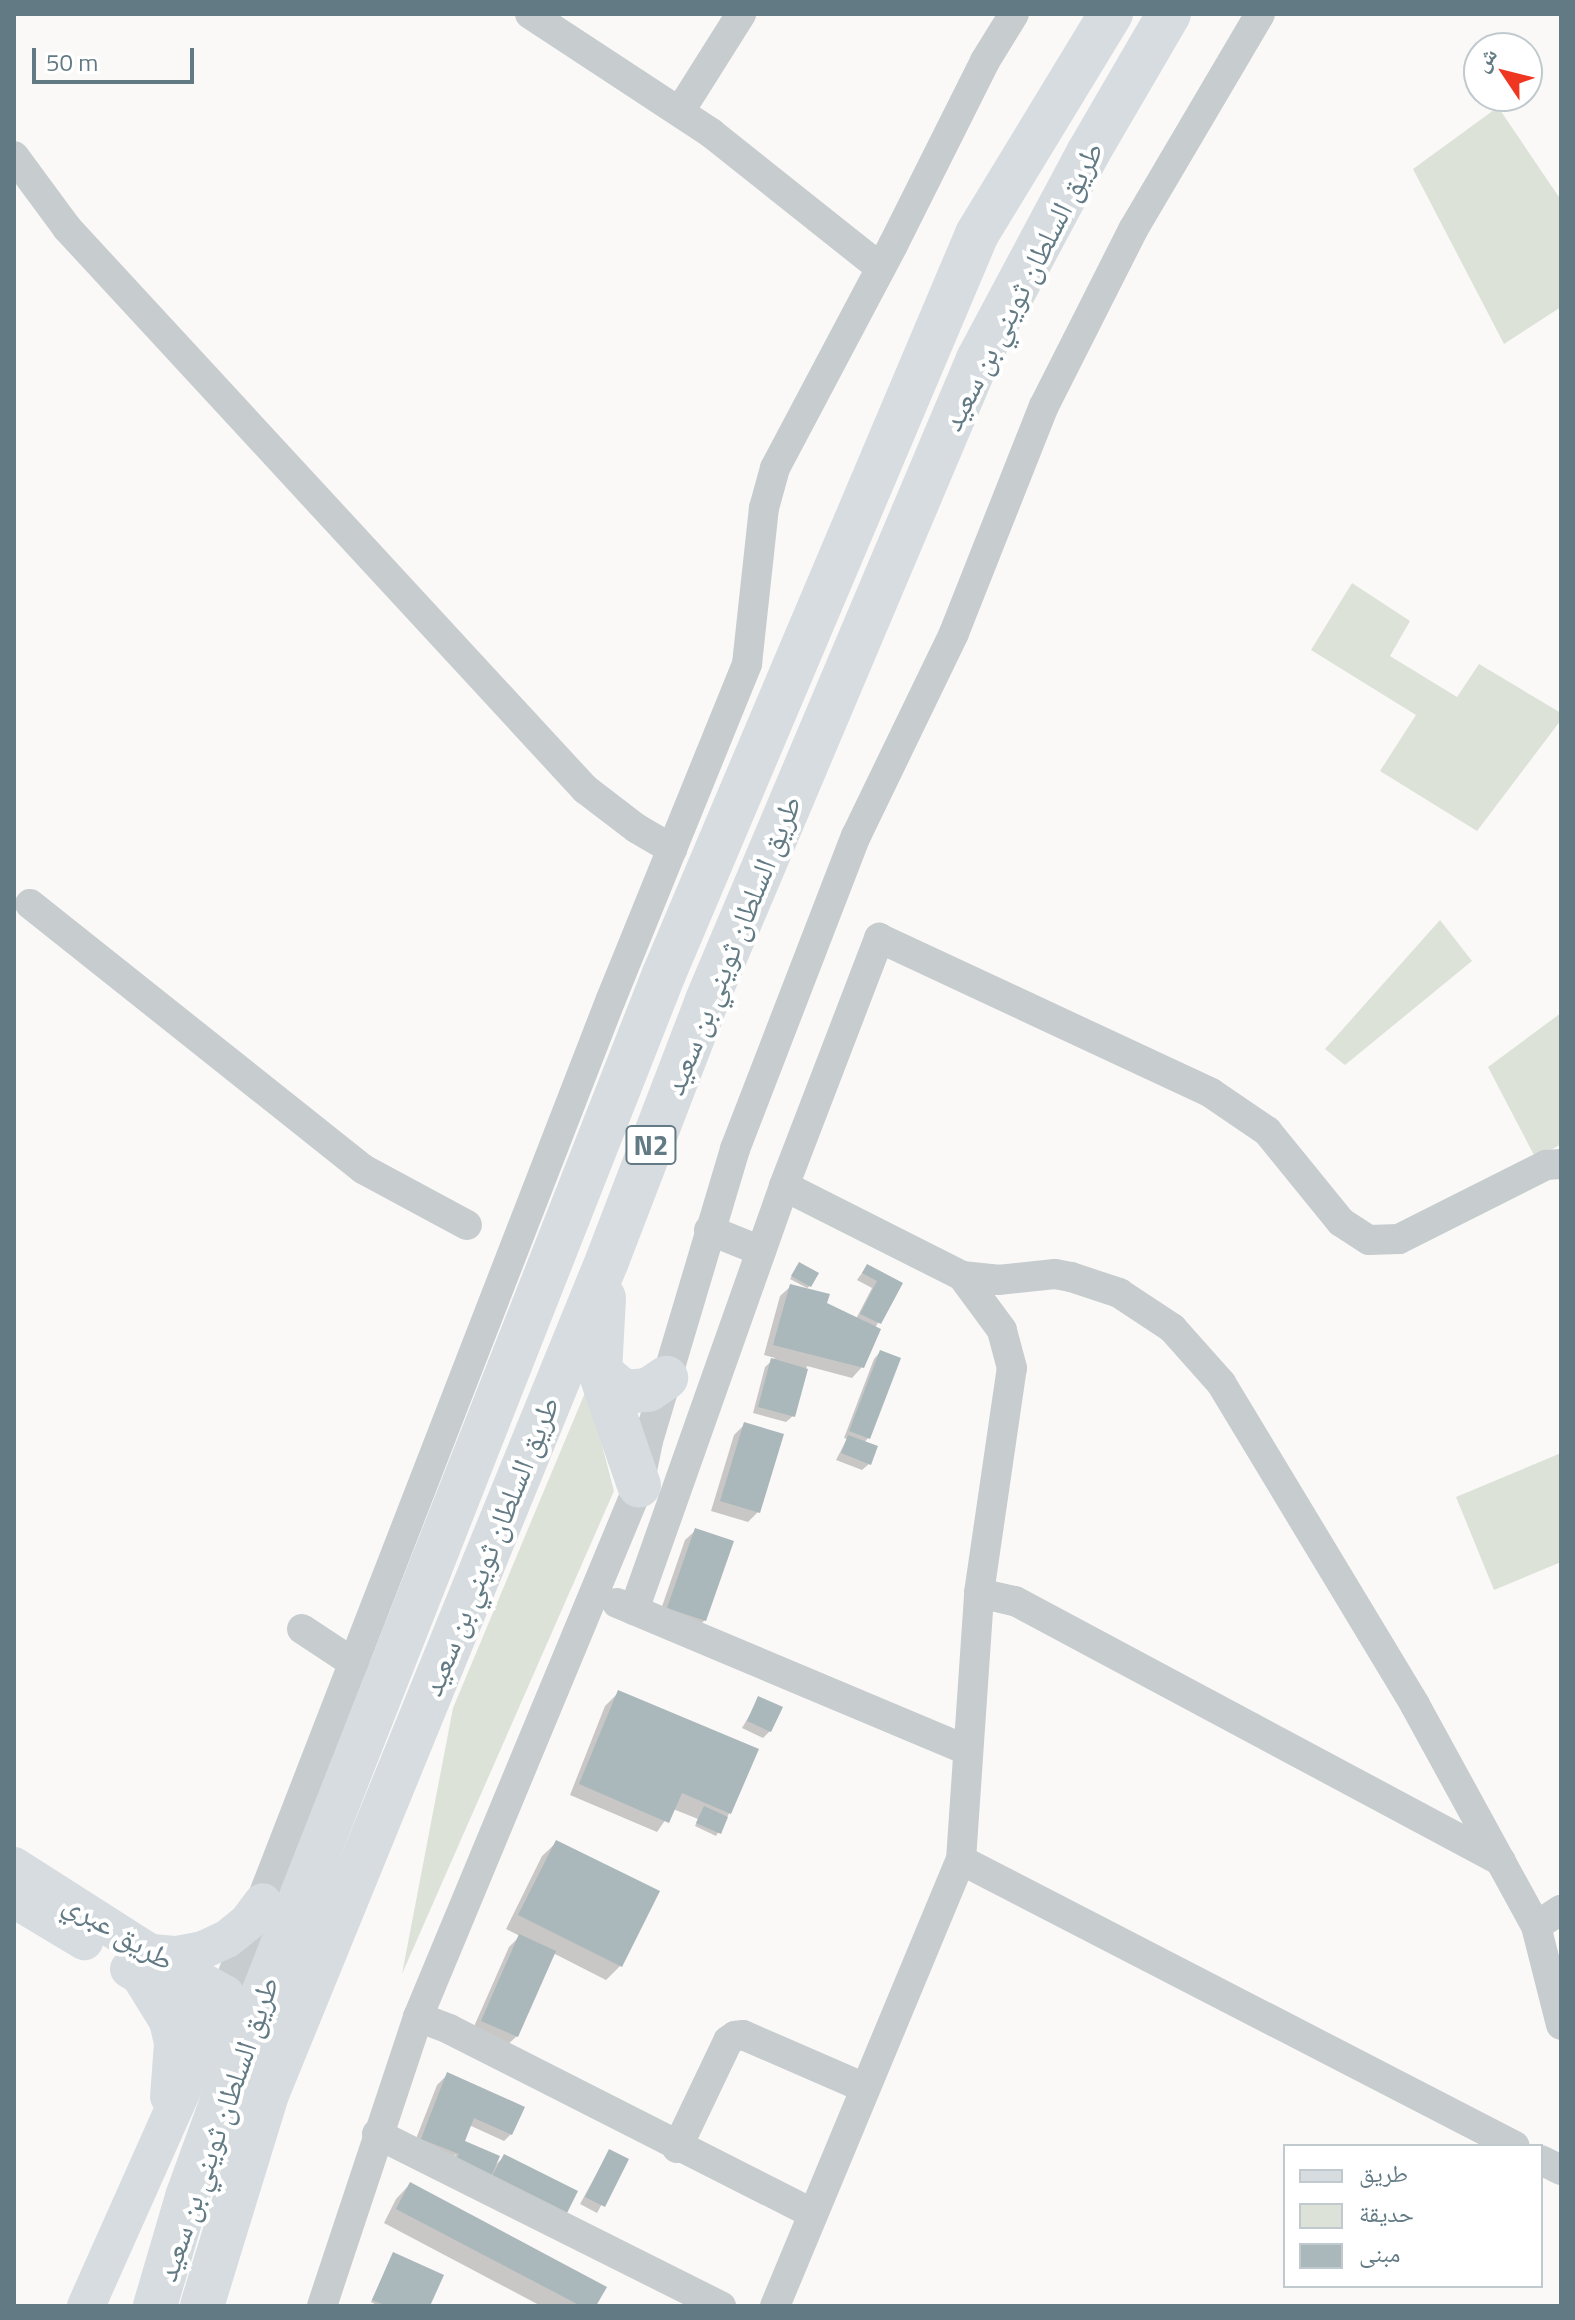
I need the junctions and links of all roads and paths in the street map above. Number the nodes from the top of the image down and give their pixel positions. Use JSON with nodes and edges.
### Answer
{"nodes":[{"id":1,"x":530,"y":14,"type":"edge"},
{"id":2,"x":741,"y":14,"type":"edge"},
{"id":3,"x":1014,"y":14,"type":"edge"},
{"id":4,"x":1087,"y":14,"type":"edge"},
{"id":5,"x":1111,"y":14,"type":"edge"},
{"id":6,"x":1169,"y":14,"type":"edge"},
{"id":7,"x":1260,"y":14,"type":"edge"},
{"id":8,"x":680,"y":111,"type":"junction"},
{"id":9,"x":14,"y":156,"type":"edge"},
{"id":10,"x":977,"y":234,"type":"junction"},
{"id":11,"x":881,"y":268,"type":"junction"},
{"id":12,"x":672,"y":849,"type":"junction"},
{"id":13,"x":30,"y":904,"type":"dead end"},
{"id":14,"x":1561,"y":1164,"type":"edge"},
{"id":15,"x":784,"y":1186,"type":"junction"},
{"id":16,"x":467,"y":1225,"type":"dead end"},
{"id":17,"x":709,"y":1230,"type":"junction"},
{"id":18,"x":761,"y":1251,"type":"junction"},
{"id":19,"x":607,"y":1261,"type":"junction"},
{"id":20,"x":962,"y":1276,"type":"junction"},
{"id":21,"x":600,"y":1372,"type":"junction"},
{"id":22,"x":666,"y":1378,"type":"junction"},
{"id":23,"x":639,"y":1485,"type":"junction"},
{"id":24,"x":979,"y":1593,"type":"junction"},
{"id":25,"x":597,"y":1594,"type":"junction"},
{"id":26,"x":634,"y":1610,"type":"junction"},
{"id":27,"x":302,"y":1629,"type":"dead end"},
{"id":28,"x":355,"y":1664,"type":"junction"},
{"id":29,"x":967,"y":1750,"type":"junction"},
{"id":30,"x":961,"y":1860,"type":"junction"},
{"id":31,"x":1501,"y":1861,"type":"junction"},
{"id":32,"x":14,"y":1866,"type":"edge"},
{"id":33,"x":14,"y":1899,"type":"edge"},
{"id":34,"x":263,"y":1902,"type":"junction"},
{"id":35,"x":1549,"y":1918,"type":"edge"},
{"id":36,"x":146,"y":1965,"type":"junction"},
{"id":37,"x":219,"y":2007,"type":"junction"},
{"id":38,"x":418,"y":2017,"type":"junction"},
{"id":39,"x":1561,"y":2025,"type":"edge"},
{"id":40,"x":865,"y":2088,"type":"junction"},
{"id":41,"x":166,"y":2130,"type":"junction"},
{"id":42,"x":377,"y":2134,"type":"junction"},
{"id":43,"x":1511,"y":2144,"type":"edge"},
{"id":44,"x":677,"y":2148,"type":"junction"},
{"id":45,"x":1543,"y":2161,"type":"edge"},
{"id":46,"x":1561,"y":2170,"type":"edge"},
{"id":47,"x":813,"y":2214,"type":"junction"},
{"id":48,"x":668,"y":2295,"type":"edge"},
{"id":49,"x":86,"y":2306,"type":"edge"},
{"id":50,"x":155,"y":2306,"type":"edge"},
{"id":51,"x":202,"y":2306,"type":"edge"},
{"id":52,"x":322,"y":2306,"type":"edge"},
{"id":53,"x":721,"y":2306,"type":"edge"},
{"id":54,"x":775,"y":2306,"type":"edge"}],
"edges":[{"from":1,"to":8,"type":"street"},
{"from":2,"to":8,"type":"street"},
{"from":3,"to":11,"type":"street"},
{"from":4,"to":10,"type":"highway"},
{"from":5,"to":10,"type":"highway","name":"طريق السلطان ثويني بن سعيد","number":"N2"},
{"from":6,"to":19,"type":"highway","name":"طريق السلطان ثويني بن سعيد","number":"N2"},
{"from":7,"to":17,"type":"street"},
{"from":8,"to":11,"type":"street"},
{"from":9,"to":12,"type":"street"},
{"from":10,"to":50,"type":"highway","name":"طريق السلطان ثويني بن سعيد","number":"N2"},
{"from":11,"to":12,"type":"street"},
{"from":12,"to":28,"type":"street"},
{"from":13,"to":16,"type":"street"},
{"from":14,"to":15,"type":"street"},
{"from":15,"to":18,"type":"street"},
{"from":15,"to":20,"type":"street"},
{"from":17,"to":18,"type":"street"},
{"from":17,"to":22,"type":"street"},
{"from":18,"to":26,"type":"street"},
{"from":19,"to":21,"type":"highway"},
{"from":19,"to":51,"type":"highway","name":"طريق السلطان ثويني بن سعيد","number":"N2"},
{"from":20,"to":24,"type":"street"},
{"from":20,"to":31,"type":"street"},
{"from":21,"to":22,"type":"highway"},
{"from":21,"to":23,"type":"highway"},
{"from":22,"to":23,"type":"street"},
{"from":23,"to":25,"type":"street"},
{"from":24,"to":29,"type":"street"},
{"from":24,"to":31,"type":"street"},
{"from":25,"to":26,"type":"street"},
{"from":25,"to":38,"type":"street"},
{"from":26,"to":29,"type":"street"},
{"from":27,"to":28,"type":"street"},
{"from":28,"to":34,"type":"street"},
{"from":29,"to":30,"type":"street"},
{"from":30,"to":40,"type":"street"},
{"from":30,"to":43,"type":"street"},
{"from":31,"to":35,"type":"street"},
{"from":32,"to":36,"type":"main road","name":"طريق عبري"},
{"from":33,"to":36,"type":"main road","name":"طريق عبري"},
{"from":34,"to":36,"type":"main road"},
{"from":34,"to":37,"type":"street"},
{"from":35,"to":39,"type":"street"},
{"from":36,"to":37,"type":"main road","name":"طريق عبري"},
{"from":36,"to":41,"type":"main road"},
{"from":37,"to":41,"type":"main road"},
{"from":38,"to":42,"type":"street"},
{"from":38,"to":44,"type":"street"},
{"from":40,"to":44,"type":"street"},
{"from":40,"to":47,"type":"street"},
{"from":41,"to":49,"type":"main road"},
{"from":42,"to":48,"type":"street"},
{"from":42,"to":52,"type":"street"},
{"from":44,"to":47,"type":"street"},
{"from":45,"to":46,"type":"street"},
{"from":47,"to":54,"type":"street"},
{"from":48,"to":53,"type":"street"}]}
